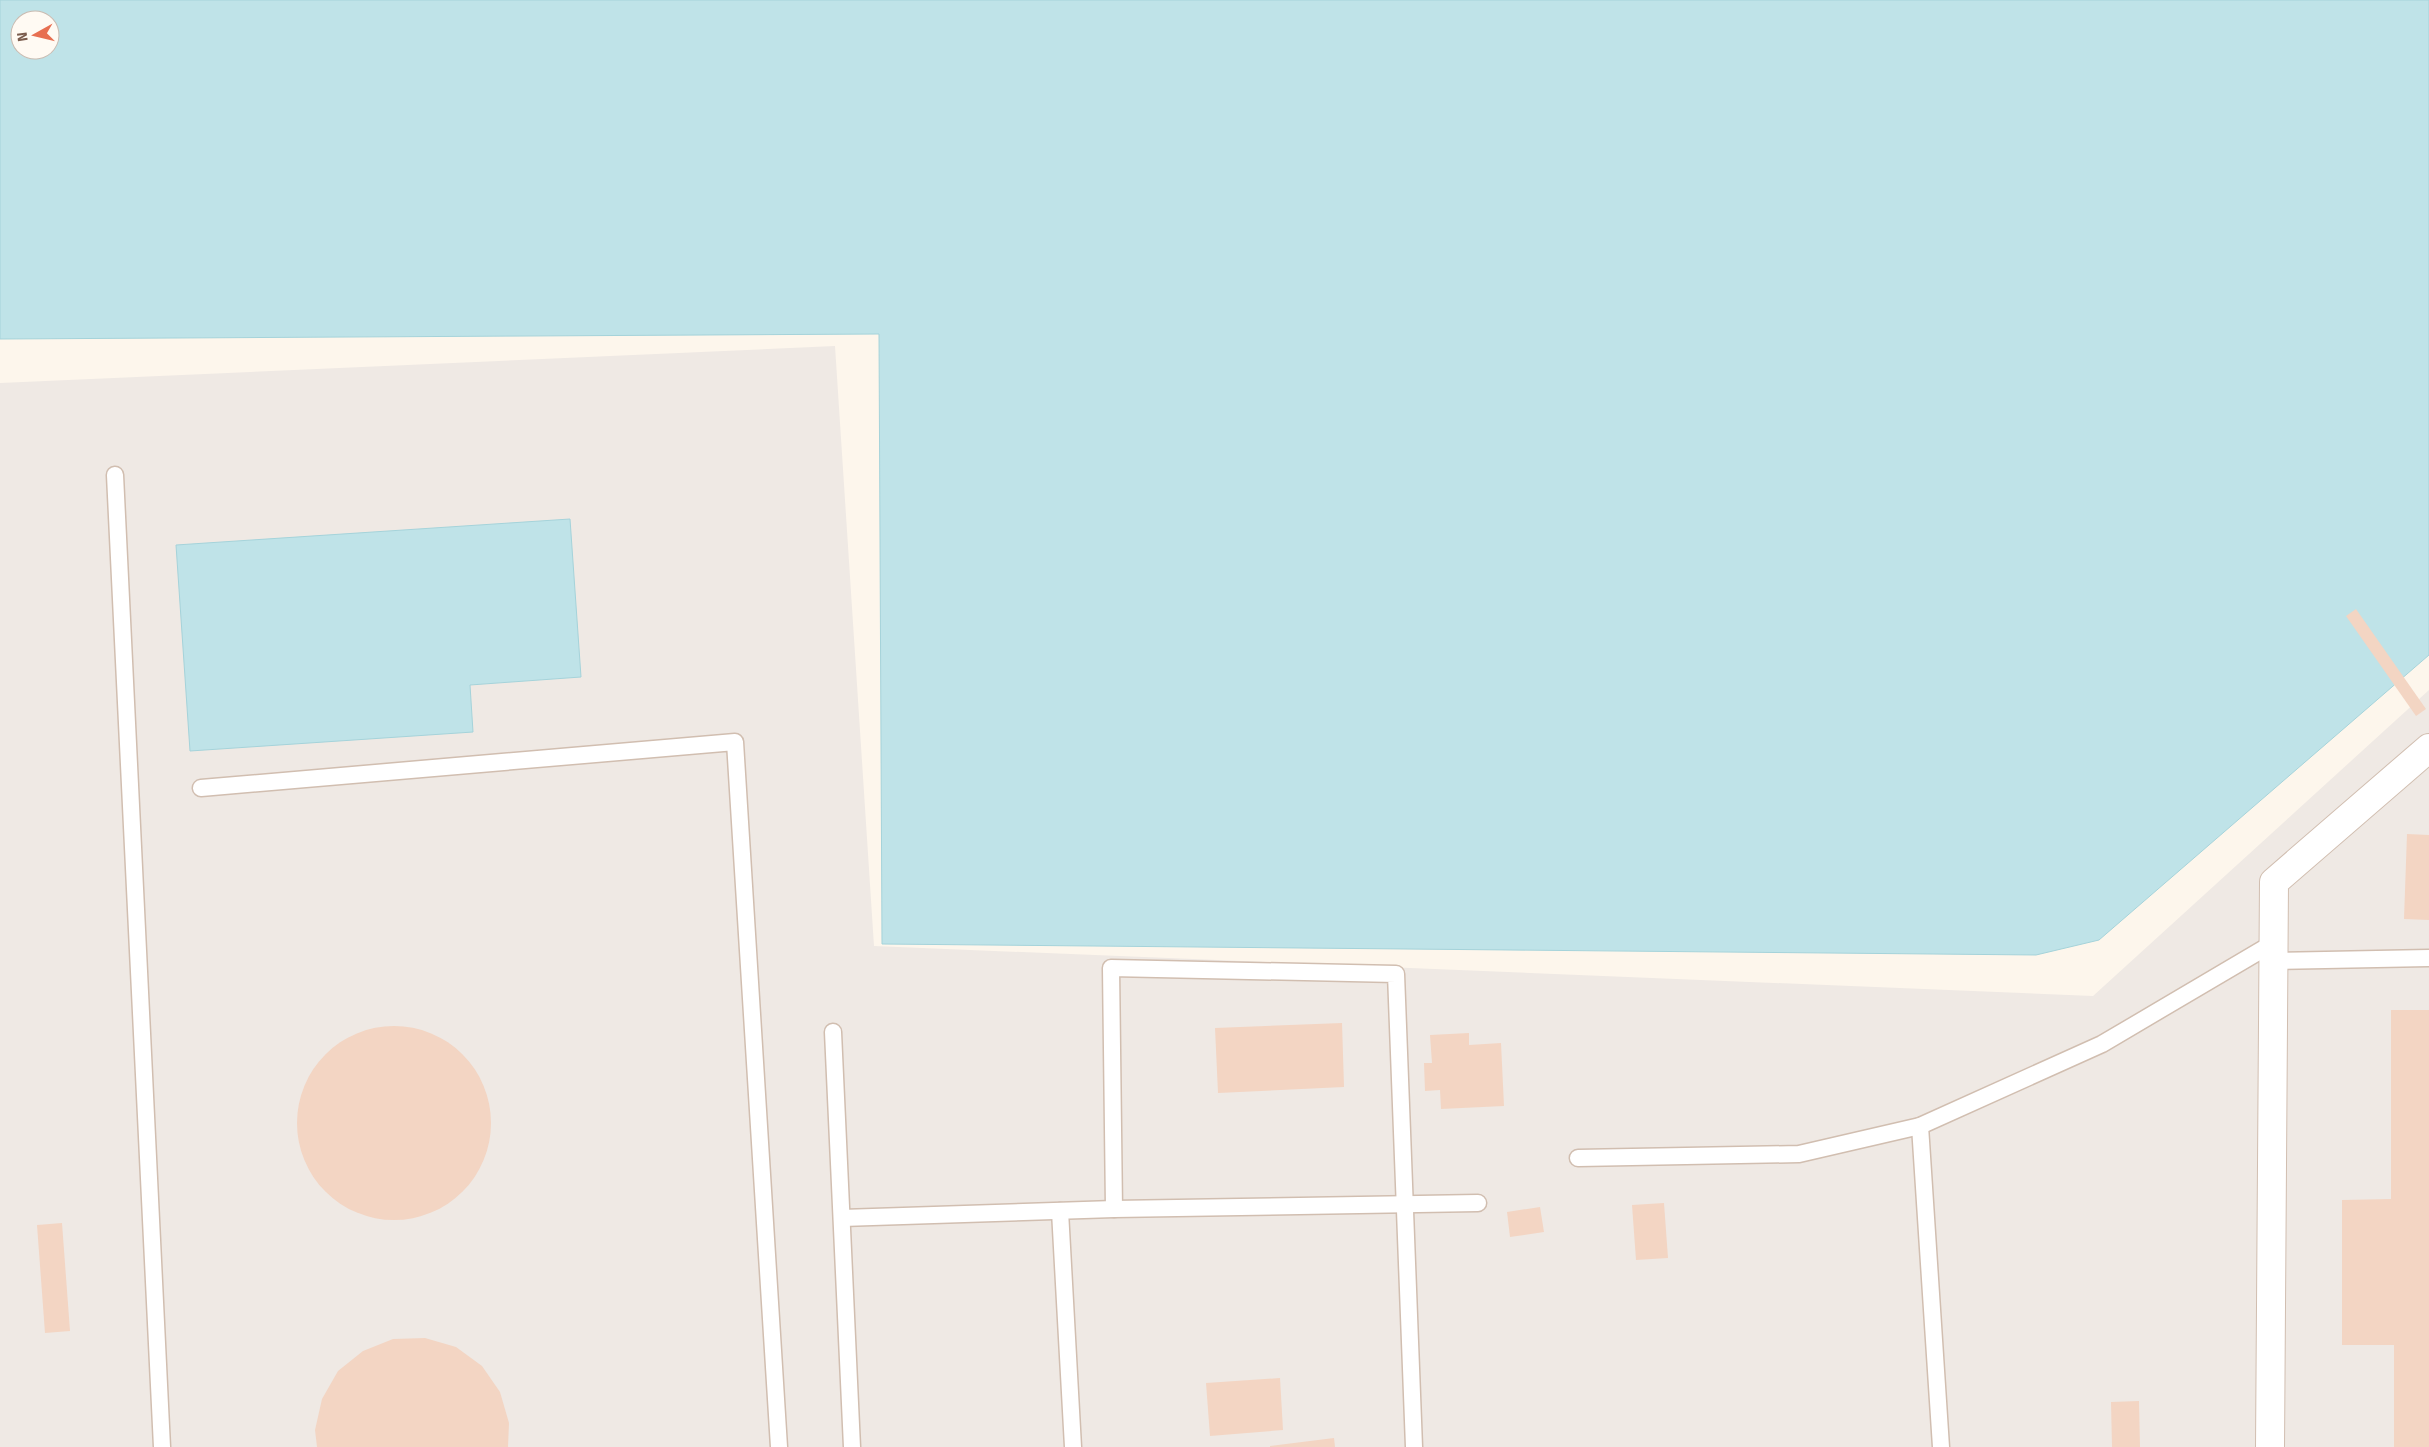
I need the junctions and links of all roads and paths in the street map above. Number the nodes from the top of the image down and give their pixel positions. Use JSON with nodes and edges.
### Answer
{"nodes":[{"id":1,"x":115,"y":475,"type":"dead end"},
{"id":2,"x":2429,"y":748,"type":"edge"},
{"id":3,"x":201,"y":788,"type":"dead end"},
{"id":4,"x":2275,"y":951,"type":"junction"},
{"id":5,"x":2429,"y":958,"type":"edge"},
{"id":6,"x":833,"y":1032,"type":"dead end"},
{"id":7,"x":1920,"y":1126,"type":"junction"},
{"id":8,"x":1578,"y":1158,"type":"dead end"},
{"id":9,"x":1478,"y":1203,"type":"dead end"},
{"id":10,"x":1405,"y":1205,"type":"junction"},
{"id":11,"x":1114,"y":1209,"type":"junction"},
{"id":12,"x":1060,"y":1211,"type":"junction"},
{"id":13,"x":842,"y":1218,"type":"junction"},
{"id":14,"x":162,"y":1447,"type":"edge"},
{"id":15,"x":779,"y":1447,"type":"edge"},
{"id":16,"x":852,"y":1447,"type":"edge"},
{"id":17,"x":1074,"y":1447,"type":"edge"},
{"id":18,"x":1414,"y":1447,"type":"edge"},
{"id":19,"x":1941,"y":1447,"type":"edge"},
{"id":20,"x":2270,"y":1447,"type":"edge"}],
"edges":[{"from":1,"to":14,"type":"lane"},
{"from":2,"to":4,"type":"street"},
{"from":3,"to":15,"type":"lane"},
{"from":4,"to":5,"type":"lane"},
{"from":4,"to":7,"type":"lane"},
{"from":4,"to":20,"type":"street"},
{"from":6,"to":13,"type":"lane"},
{"from":7,"to":8,"type":"lane"},
{"from":7,"to":19,"type":"lane"},
{"from":9,"to":10,"type":"lane"},
{"from":10,"to":11,"type":"lane"},
{"from":10,"to":11,"type":"lane"},
{"from":10,"to":18,"type":"lane"},
{"from":11,"to":12,"type":"lane"},
{"from":12,"to":13,"type":"lane"},
{"from":12,"to":17,"type":"lane"},
{"from":13,"to":16,"type":"lane"}]}
